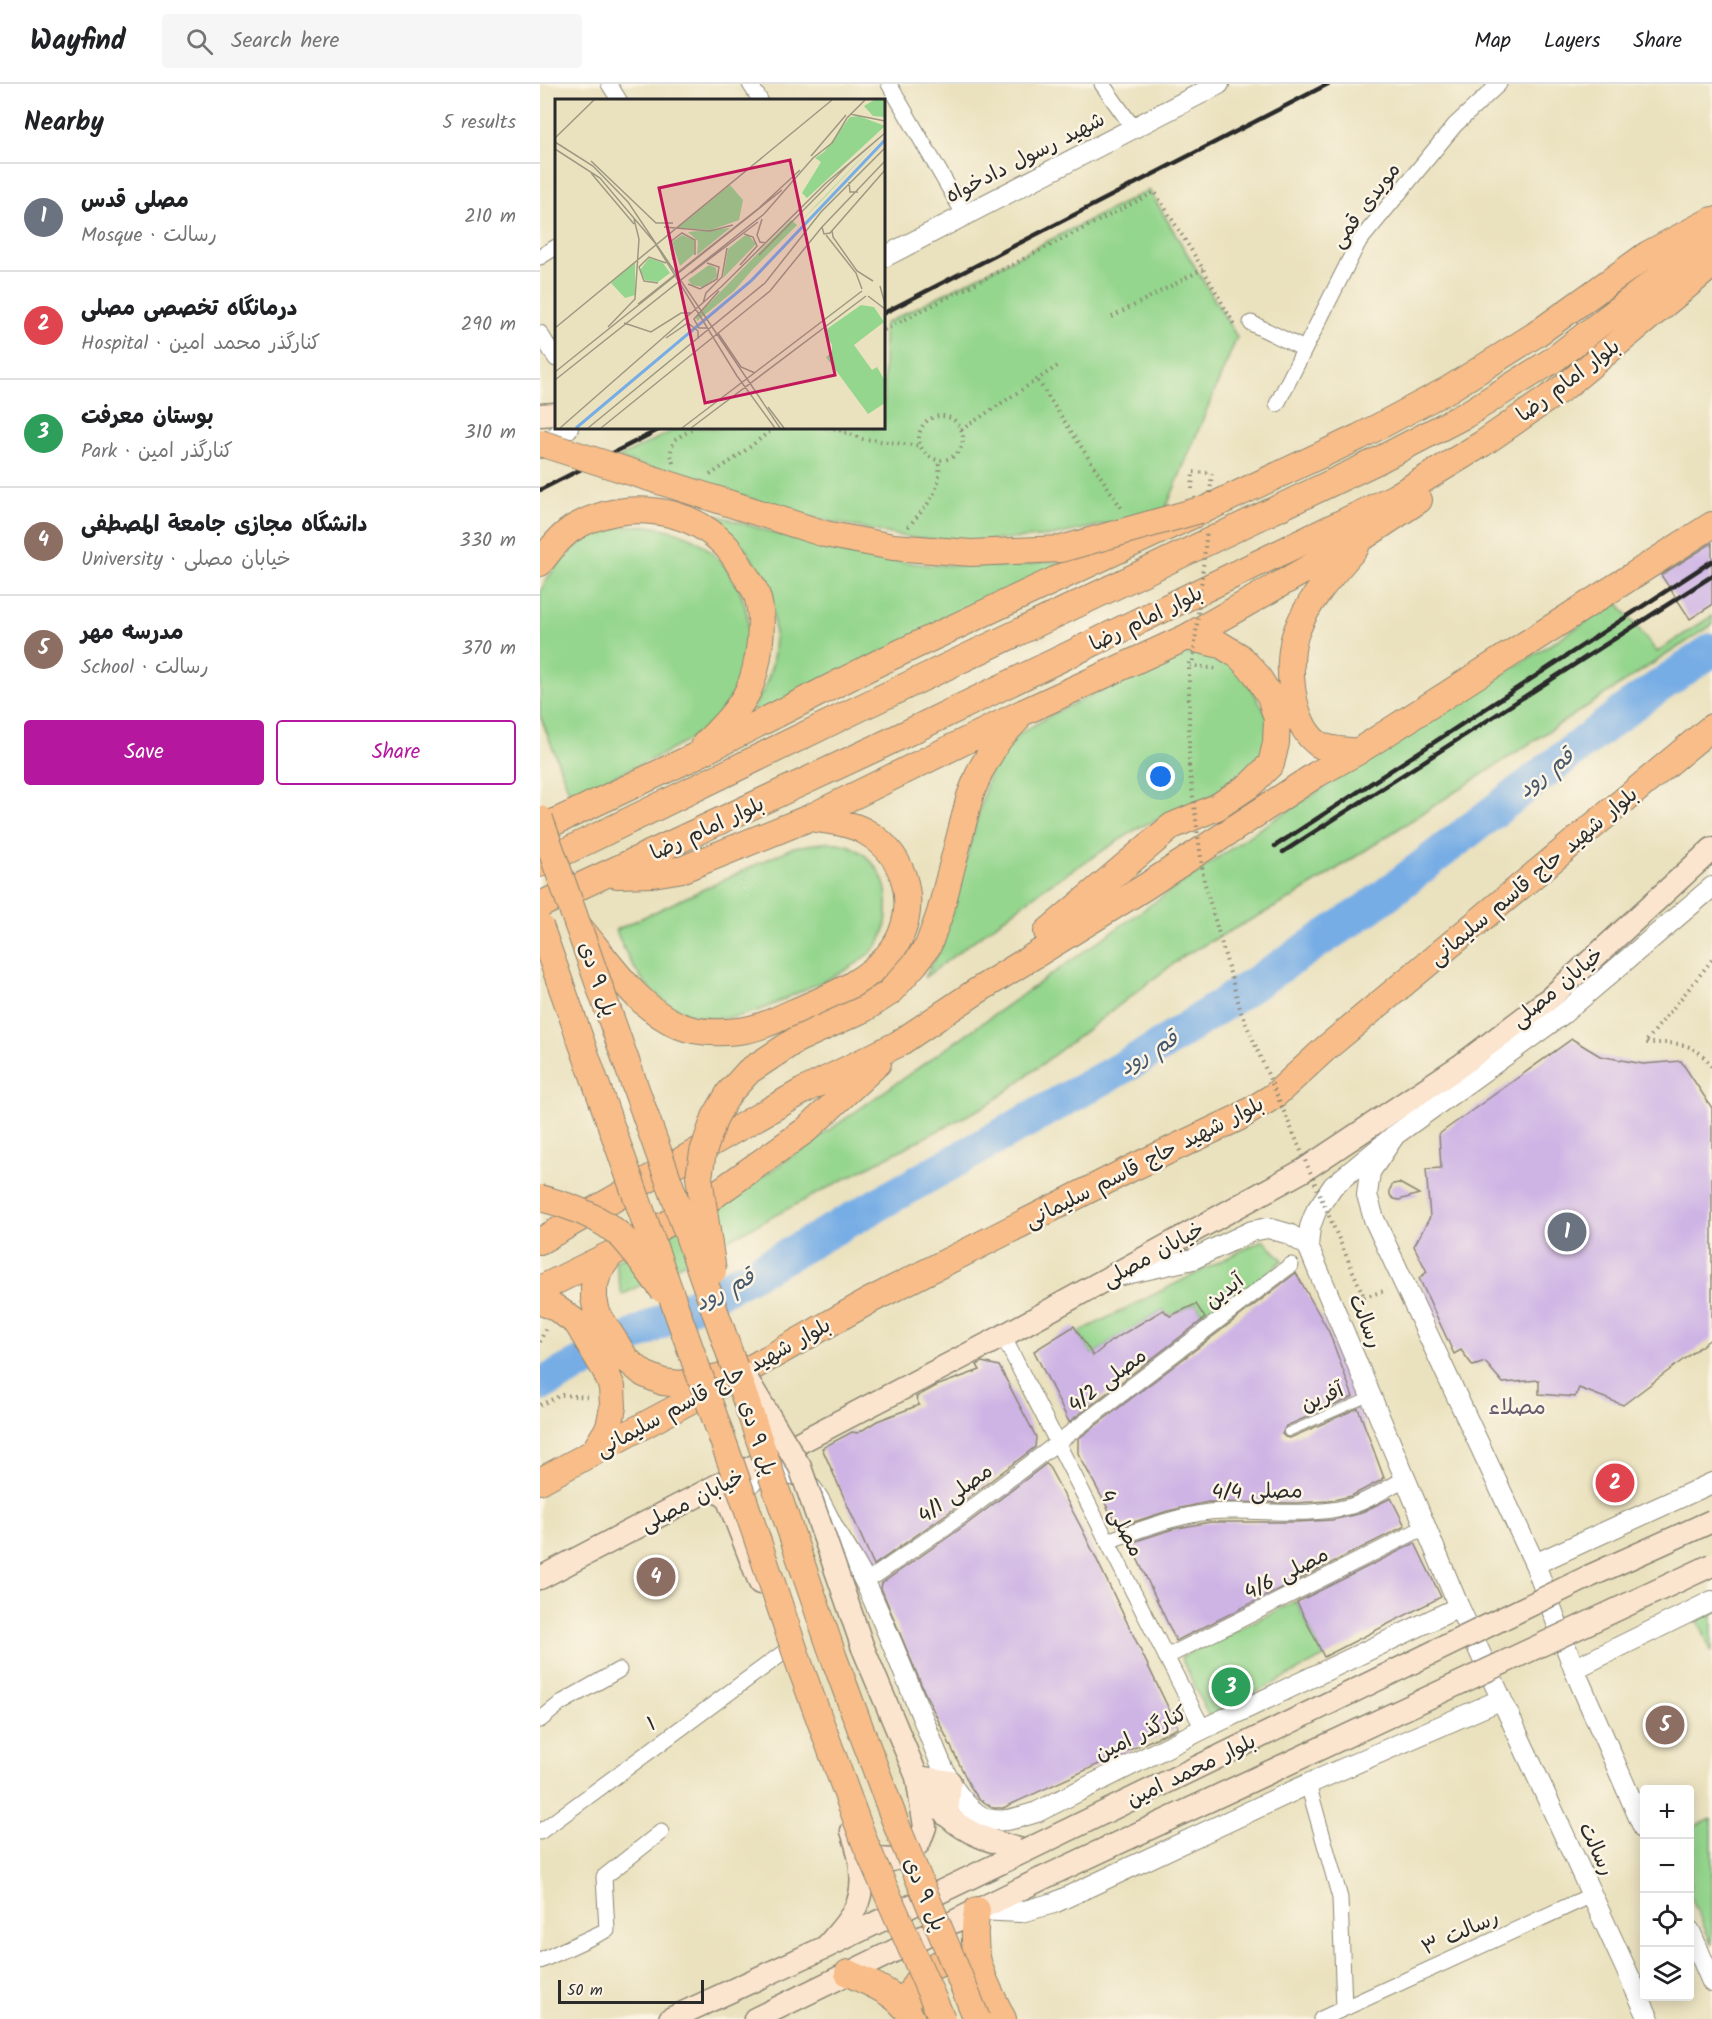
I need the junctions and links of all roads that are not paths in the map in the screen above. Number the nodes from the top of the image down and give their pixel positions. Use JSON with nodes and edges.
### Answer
{"nodes":[{"id":1,"x":609,"y":84,"type":"edge"},
{"id":2,"x":750,"y":84,"type":"edge"},
{"id":3,"x":889,"y":84,"type":"edge"},
{"id":4,"x":1102,"y":84,"type":"edge"},
{"id":5,"x":1219,"y":84,"type":"edge"},
{"id":6,"x":1499,"y":84,"type":"edge"},
{"id":7,"x":619,"y":99,"type":"edge"},
{"id":8,"x":759,"y":99,"type":"edge"},
{"id":9,"x":1134,"y":129,"type":"junction"},
{"id":10,"x":964,"y":214,"type":"junction"},
{"id":11,"x":1712,"y":220,"type":"edge"},
{"id":12,"x":1712,"y":237,"type":"edge"},
{"id":13,"x":555,"y":248,"type":"edge"},
{"id":14,"x":885,"y":256,"type":"edge"},
{"id":15,"x":540,"y":257,"type":"edge"},
{"id":16,"x":1712,"y":265,"type":"edge"},
{"id":17,"x":1251,"y":323,"type":"dead end"},
{"id":18,"x":540,"y":333,"type":"edge"},
{"id":19,"x":1304,"y":349,"type":"junction"},
{"id":20,"x":555,"y":357,"type":"edge"},
{"id":21,"x":1277,"y":404,"type":"dead end"},
{"id":22,"x":555,"y":414,"type":"edge"},
{"id":23,"x":540,"y":415,"type":"edge"},
{"id":24,"x":555,"y":420,"type":"edge"},
{"id":25,"x":540,"y":424,"type":"edge"},
{"id":26,"x":567,"y":429,"type":"edge"},
{"id":27,"x":540,"y":443,"type":"edge"},
{"id":28,"x":1482,"y":444,"type":"junction"},
{"id":29,"x":540,"y":448,"type":"edge"},
{"id":30,"x":1207,"y":509,"type":"junction"},
{"id":31,"x":1712,"y":525,"type":"edge"},
{"id":32,"x":1365,"y":536,"type":"junction"},
{"id":33,"x":540,"y":563,"type":"edge"},
{"id":34,"x":1190,"y":654,"type":"junction"},
{"id":35,"x":1024,"y":712,"type":"junction"},
{"id":36,"x":1712,"y":727,"type":"edge"},
{"id":37,"x":1357,"y":752,"type":"junction"},
{"id":38,"x":691,"y":758,"type":"junction"},
{"id":39,"x":809,"y":818,"type":"junction"},
{"id":40,"x":540,"y":819,"type":"edge"},
{"id":41,"x":540,"y":829,"type":"edge"},
{"id":42,"x":1712,"y":849,"type":"edge"},
{"id":43,"x":540,"y":864,"type":"edge"},
{"id":44,"x":605,"y":876,"type":"junction"},
{"id":45,"x":1712,"y":887,"type":"edge"},
{"id":46,"x":540,"y":905,"type":"edge"},
{"id":47,"x":540,"y":926,"type":"edge"},
{"id":48,"x":580,"y":928,"type":"junction"},
{"id":49,"x":977,"y":991,"type":"junction"},
{"id":50,"x":898,"y":1044,"type":"junction"},
{"id":51,"x":1395,"y":1135,"type":"junction"},
{"id":52,"x":540,"y":1198,"type":"edge"},
{"id":53,"x":540,"y":1241,"type":"edge"},
{"id":54,"x":1310,"y":1249,"type":"junction"},
{"id":55,"x":611,"y":1254,"type":"junction"},
{"id":56,"x":1291,"y":1265,"type":"dead end"},
{"id":57,"x":1112,"y":1277,"type":"junction"},
{"id":58,"x":540,"y":1289,"type":"edge"},
{"id":59,"x":540,"y":1302,"type":"edge"},
{"id":60,"x":677,"y":1309,"type":"junction"},
{"id":61,"x":587,"y":1318,"type":"junction"},
{"id":62,"x":1003,"y":1336,"type":"junction"},
{"id":63,"x":725,"y":1339,"type":"junction"},
{"id":64,"x":1181,"y":1350,"type":"joint"},
{"id":65,"x":616,"y":1364,"type":"junction"},
{"id":66,"x":751,"y":1368,"type":"junction"},
{"id":67,"x":1371,"y":1396,"type":"junction"},
{"id":68,"x":1288,"y":1432,"type":"dead end"},
{"id":69,"x":1058,"y":1443,"type":"junction"},
{"id":70,"x":592,"y":1454,"type":"junction"},
{"id":71,"x":735,"y":1478,"type":"junction"},
{"id":72,"x":1406,"y":1479,"type":"junction"},
{"id":73,"x":540,"y":1481,"type":"edge"},
{"id":74,"x":1712,"y":1483,"type":"edge"},
{"id":75,"x":711,"y":1490,"type":"junction"},
{"id":76,"x":734,"y":1514,"type":"junction"},
{"id":77,"x":1712,"y":1521,"type":"edge"},
{"id":78,"x":1425,"y":1527,"type":"junction"},
{"id":79,"x":1107,"y":1540,"type":"junction"},
{"id":80,"x":1535,"y":1564,"type":"junction"},
{"id":81,"x":1712,"y":1565,"type":"edge"},
{"id":82,"x":876,"y":1575,"type":"dead end"},
{"id":83,"x":540,"y":1578,"type":"edge"},
{"id":84,"x":1712,"y":1601,"type":"edge"},
{"id":85,"x":1459,"y":1607,"type":"junction"},
{"id":86,"x":787,"y":1650,"type":"junction"},
{"id":87,"x":1166,"y":1658,"type":"junction"},
{"id":88,"x":1574,"y":1669,"type":"junction"},
{"id":89,"x":619,"y":1670,"type":"dead end"},
{"id":90,"x":1500,"y":1700,"type":"junction"},
{"id":91,"x":540,"y":1720,"type":"edge"},
{"id":92,"x":1203,"y":1729,"type":"junction"},
{"id":93,"x":916,"y":1777,"type":"junction"},
{"id":94,"x":950,"y":1782,"type":"junction"},
{"id":95,"x":1308,"y":1784,"type":"junction"},
{"id":96,"x":947,"y":1815,"type":"junction"},
{"id":97,"x":1640,"y":1820,"type":"edge"},
{"id":98,"x":540,"y":1832,"type":"edge"},
{"id":99,"x":661,"y":1832,"type":"dead end"},
{"id":100,"x":856,"y":1842,"type":"junction"},
{"id":101,"x":1025,"y":1851,"type":"junction"},
{"id":102,"x":1592,"y":1895,"type":"junction"},
{"id":103,"x":977,"y":1910,"type":"junction"},
{"id":104,"x":1694,"y":1942,"type":"edge"},
{"id":105,"x":826,"y":1947,"type":"junction"},
{"id":106,"x":540,"y":1961,"type":"edge"},
{"id":107,"x":980,"y":1971,"type":"junction"},
{"id":108,"x":848,"y":1973,"type":"junction"},
{"id":109,"x":1712,"y":1982,"type":"edge"},
{"id":110,"x":1344,"y":2008,"type":"junction"},
{"id":111,"x":910,"y":2013,"type":"edge"},
{"id":112,"x":1327,"y":2018,"type":"edge"},
{"id":113,"x":670,"y":2019,"type":"edge"},
{"id":114,"x":755,"y":2019,"type":"edge"},
{"id":115,"x":942,"y":2019,"type":"edge"},
{"id":116,"x":977,"y":2019,"type":"edge"},
{"id":117,"x":1003,"y":2019,"type":"edge"},
{"id":118,"x":1649,"y":2019,"type":"edge"}],
"edges":[{"from":1,"to":7,"type":"street"},
{"from":2,"to":8,"type":"street"},
{"from":3,"to":10,"type":"street"},
{"from":4,"to":9,"type":"street"},
{"from":5,"to":9,"type":"street","name":"شهید رسول دادخواه"},
{"from":6,"to":19,"type":"street","name":"مویدی قمی"},
{"from":9,"to":10,"type":"street","name":"شهید رسول دادخواه"},
{"from":10,"to":14,"type":"street","name":"شهید رسول دادخواه"},
{"from":11,"to":30,"type":"main road"},
{"from":12,"to":43,"type":"main road","name":"بلوار امام رضا"},
{"from":13,"to":15,"type":"street"},
{"from":16,"to":28,"type":"main road","name":"بلوار امام رضا"},
{"from":17,"to":19,"type":"street"},
{"from":18,"to":20,"type":"street"},
{"from":19,"to":21,"type":"street","name":"مویدی قمی"},
{"from":22,"to":23,"type":"main road"},
{"from":24,"to":25,"type":"street"},
{"from":26,"to":29,"type":"street"},
{"from":27,"to":30,"type":"main road","bridge":true},
{"from":28,"to":32,"type":"main road"},
{"from":28,"to":44,"type":"main road","name":"بلوار امام رضا"},
{"from":30,"to":38,"type":"main road"},
{"from":31,"to":37,"type":"main road"},
{"from":32,"to":34,"type":"main road"},
{"from":32,"to":37,"type":"main road"},
{"from":33,"to":38,"type":"main road"},
{"from":34,"to":35,"type":"main road"},
{"from":34,"to":49,"type":"main road"},
{"from":35,"to":39,"type":"main road"},
{"from":35,"to":63,"type":"main road","bridge":true},
{"from":36,"to":66,"type":"main road","name":"بلوار شهید حاج قاسم سلیمانی"},
{"from":37,"to":49,"type":"main road"},
{"from":38,"to":41,"type":"main road"},
{"from":39,"to":44,"type":"main road"},
{"from":39,"to":48,"type":"main road"},
{"from":40,"to":48,"type":"main road","name":"پل ۹ دی","bridge":true},
{"from":42,"to":57,"type":"main road","name":"خیابان مصلی"},
{"from":44,"to":46,"type":"main road","name":"بلوار امام رضا"},
{"from":45,"to":51,"type":"street","name":"خیابان مصلی"},
{"from":47,"to":60,"type":"main road","name":"پل ۹ دی","bridge":true},
{"from":48,"to":63,"type":"main road","name":"پل ۹ دی","bridge":true},
{"from":49,"to":50,"type":"main road"},
{"from":50,"to":53,"type":"main road"},
{"from":50,"to":55,"type":"main road"},
{"from":51,"to":54,"type":"street","name":"خیابان مصلی"},
{"from":51,"to":80,"type":"street"},
{"from":52,"to":60,"type":"main road","bridge":true},
{"from":54,"to":57,"type":"street"},
{"from":54,"to":67,"type":"street","name":"رسالت"},
{"from":55,"to":58,"type":"main road"},
{"from":55,"to":61,"type":"main road"},
{"from":56,"to":64,"type":"street","name":"آیدین"},
{"from":57,"to":62,"type":"main road","name":"خیابان مصلی"},
{"from":59,"to":61,"type":"main road"},
{"from":60,"to":115,"type":"main road","name":"پل ۹ دی","bridge":true},
{"from":61,"to":65,"type":"main road"},
{"from":62,"to":69,"type":"street","name":"مصلی 4"},
{"from":62,"to":71,"type":"main road","name":"خیابان مصلی"},
{"from":63,"to":93,"type":"main road","bridge":true},
{"from":63,"to":116,"type":"main road","name":"پل ۹ دی","bridge":true},
{"from":64,"to":69,"type":"street","name":"مصلی 4/2"},
{"from":65,"to":66,"type":"main road"},
{"from":65,"to":70,"type":"main road"},
{"from":66,"to":70,"type":"main road","name":"بلوار شهید حاج قاسم سلیمانی"},
{"from":67,"to":68,"type":"lane","name":"آفرین"},
{"from":67,"to":72,"type":"street","name":"رسالت"},
{"from":69,"to":79,"type":"street","name":"مصلی 4"},
{"from":69,"to":82,"type":"street","name":"مصلی 4/1"},
{"from":70,"to":73,"type":"main road","name":"بلوار شهید حاج قاسم سلیمانی"},
{"from":71,"to":75,"type":"main road","name":"خیابان مصلی"},
{"from":71,"to":76,"type":"main road"},
{"from":72,"to":78,"type":"street","name":"رسالت"},
{"from":72,"to":79,"type":"street","name":"مصلی 4/4"},
{"from":74,"to":80,"type":"street"},
{"from":75,"to":76,"type":"main road"},
{"from":75,"to":83,"type":"main road","name":"خیابان مصلی"},
{"from":76,"to":86,"type":"main road"},
{"from":76,"to":94,"type":"street","name":"کنارگذر امین"},
{"from":77,"to":101,"type":"main road","name":"بلوار محمد امین","bridge":true},
{"from":78,"to":85,"type":"street","name":"رسالت"},
{"from":78,"to":87,"type":"street","name":"مصلی 4/6"},
{"from":79,"to":87,"type":"street","name":"مصلی 4"},
{"from":80,"to":88,"type":"street"},
{"from":81,"to":103,"type":"main road","name":"بلوار محمد امین","bridge":true},
{"from":84,"to":88,"type":"street"},
{"from":85,"to":90,"type":"street","name":"رسالت"},
{"from":85,"to":92,"type":"street","name":"کنارگذر امین"},
{"from":86,"to":98,"type":"street","name":"1"},
{"from":86,"to":100,"type":"main road"},
{"from":87,"to":92,"type":"street","name":"مصلی 4"},
{"from":88,"to":97,"type":"street"},
{"from":89,"to":91,"type":"street"},
{"from":90,"to":95,"type":"street"},
{"from":90,"to":102,"type":"street","name":"رسالت"},
{"from":92,"to":94,"type":"street","name":"کنارگذر امین"},
{"from":93,"to":94,"type":"main road"},
{"from":93,"to":96,"type":"main road"},
{"from":93,"to":100,"type":"main road"},
{"from":94,"to":96,"type":"main road"},
{"from":95,"to":103,"type":"street"},
{"from":95,"to":110,"type":"street"},
{"from":96,"to":101,"type":"main road"},
{"from":99,"to":106,"type":"street"},
{"from":100,"to":105,"type":"main road"},
{"from":101,"to":105,"type":"main road","name":"بلوار محمد امین"},
{"from":102,"to":110,"type":"street","name":"رسالت ۳"},
{"from":102,"to":118,"type":"street","name":"رسالت"},
{"from":103,"to":107,"type":"main road"},
{"from":103,"to":108,"type":"main road","name":"بلوار محمد امین"},
{"from":104,"to":109,"type":"street"},
{"from":105,"to":113,"type":"main road","name":"بلوار محمد امین"},
{"from":107,"to":111,"type":"main road"},
{"from":107,"to":117,"type":"main road"},
{"from":108,"to":111,"type":"main road"},
{"from":108,"to":114,"type":"main road","name":"بلوار محمد امین"},
{"from":110,"to":112,"type":"street","name":"رسالت ۳"}]}
